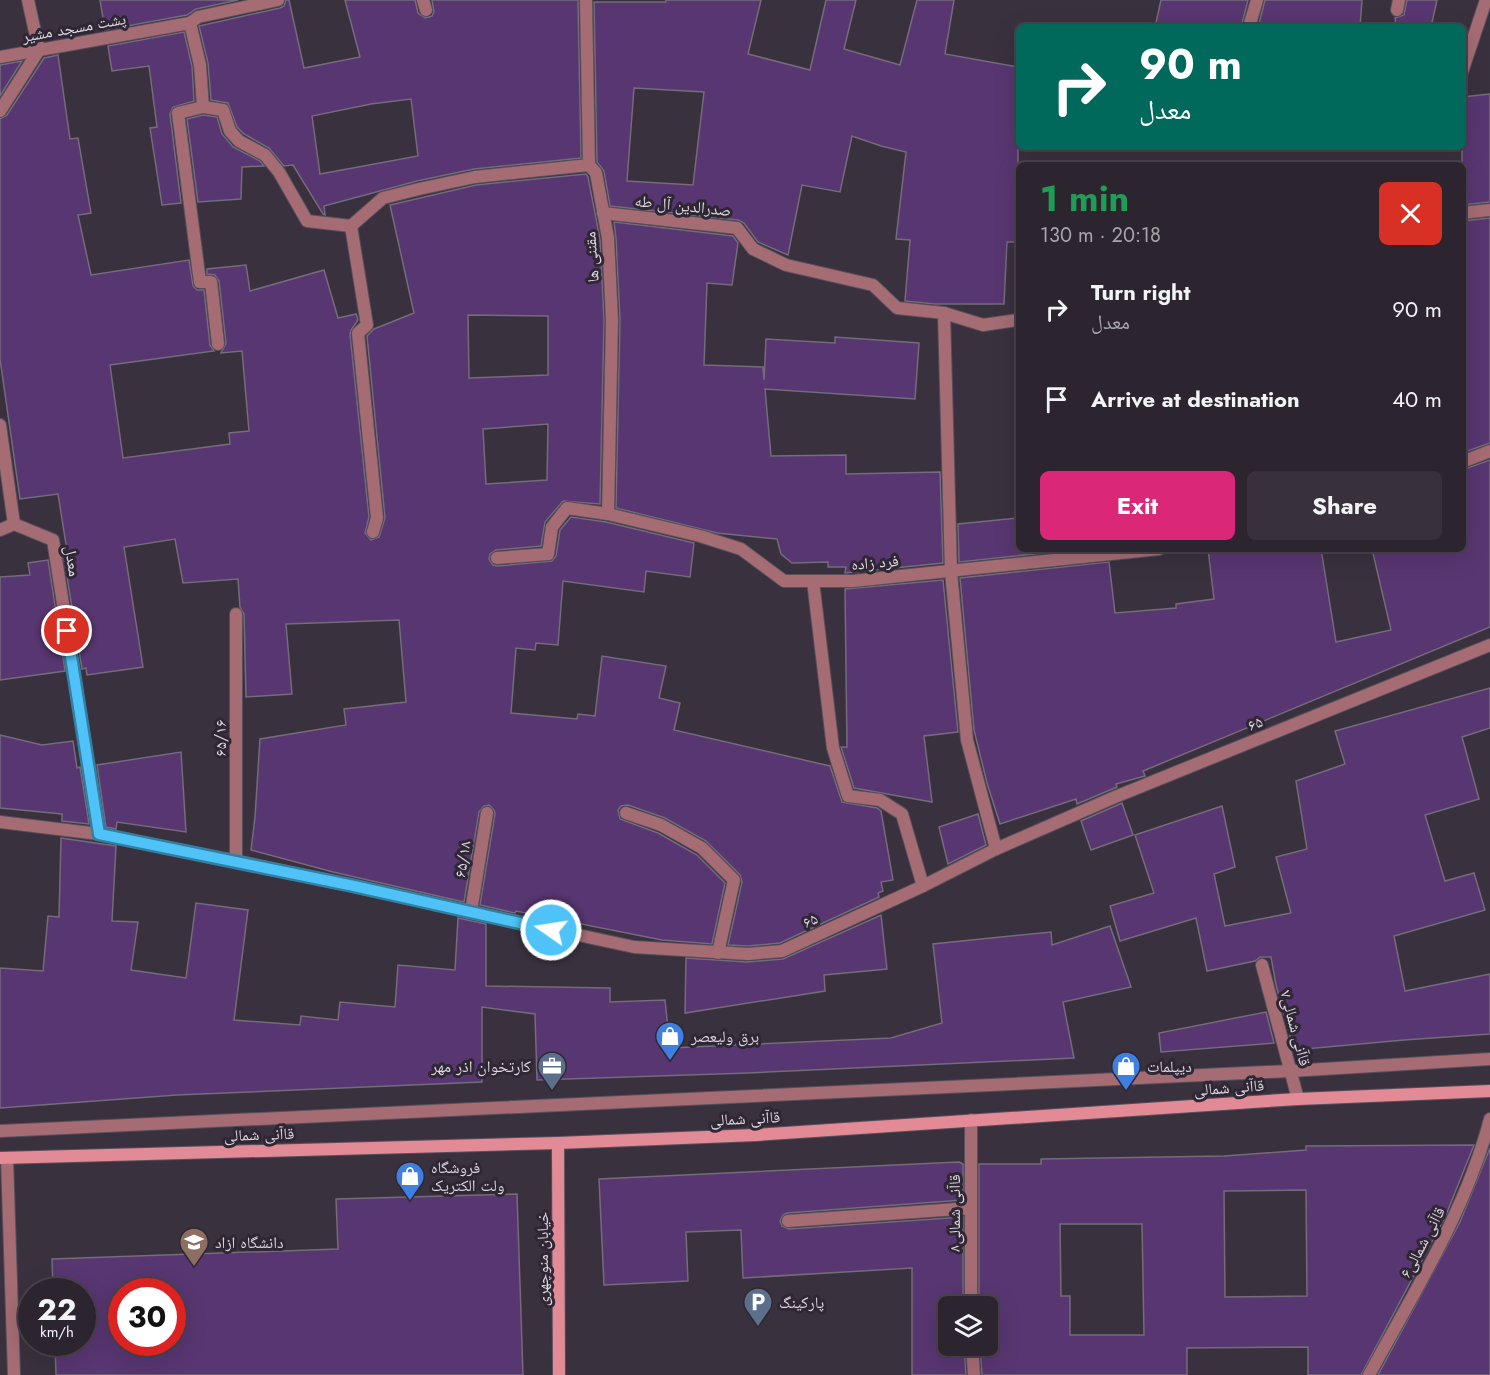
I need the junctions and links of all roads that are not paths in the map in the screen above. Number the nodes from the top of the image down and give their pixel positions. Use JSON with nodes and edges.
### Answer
{"nodes":[{"id":1,"x":28,"y":0,"type":"edge"},
{"id":2,"x":278,"y":0,"type":"edge"},
{"id":3,"x":586,"y":0,"type":"edge"},
{"id":4,"x":1257,"y":0,"type":"edge"},
{"id":5,"x":1486,"y":0,"type":"edge"},
{"id":6,"x":230,"y":5,"type":"edge"},
{"id":7,"x":190,"y":23,"type":"junction"},
{"id":8,"x":1250,"y":24,"type":"edge"},
{"id":9,"x":39,"y":50,"type":"junction"},
{"id":10,"x":0,"y":57,"type":"edge"},
{"id":11,"x":1466,"y":60,"type":"edge"},
{"id":12,"x":203,"y":108,"type":"junction"},
{"id":13,"x":0,"y":111,"type":"edge"},
{"id":14,"x":589,"y":165,"type":"junction"},
{"id":15,"x":1490,"y":210,"type":"edge"},
{"id":16,"x":603,"y":213,"type":"junction"},
{"id":17,"x":1466,"y":213,"type":"edge"},
{"id":18,"x":351,"y":226,"type":"junction"},
{"id":19,"x":944,"y":313,"type":"junction"},
{"id":20,"x":1016,"y":320,"type":"edge"},
{"id":21,"x":218,"y":344,"type":"dead end"},
{"id":22,"x":0,"y":425,"type":"edge"},
{"id":23,"x":1490,"y":451,"type":"edge"},
{"id":24,"x":1466,"y":460,"type":"edge"},
{"id":25,"x":608,"y":514,"type":"junction"},
{"id":26,"x":14,"y":524,"type":"junction"},
{"id":27,"x":0,"y":530,"type":"edge"},
{"id":28,"x":373,"y":532,"type":"dead end"},
{"id":29,"x":1132,"y":552,"type":"edge"},
{"id":30,"x":497,"y":558,"type":"dead end"},
{"id":31,"x":951,"y":572,"type":"junction"},
{"id":32,"x":813,"y":581,"type":"junction"},
{"id":33,"x":236,"y":614,"type":"dead end"},
{"id":34,"x":1490,"y":645,"type":"edge"},
{"id":35,"x":487,"y":813,"type":"dead end"},
{"id":36,"x":626,"y":813,"type":"dead end"},
{"id":37,"x":0,"y":822,"type":"edge"},
{"id":38,"x":99,"y":834,"type":"junction"},
{"id":39,"x":996,"y":849,"type":"junction"},
{"id":40,"x":236,"y":861,"type":"junction"},
{"id":41,"x":923,"y":886,"type":"junction"},
{"id":42,"x":471,"y":911,"type":"junction"},
{"id":43,"x":718,"y":953,"type":"junction"},
{"id":44,"x":1262,"y":965,"type":"dead end"},
{"id":45,"x":1490,"y":1059,"type":"edge"},
{"id":46,"x":1290,"y":1071,"type":"junction"},
{"id":47,"x":1490,"y":1091,"type":"edge"},
{"id":48,"x":1298,"y":1100,"type":"junction"},
{"id":49,"x":1490,"y":1119,"type":"edge"},
{"id":50,"x":971,"y":1120,"type":"junction"},
{"id":51,"x":0,"y":1131,"type":"edge"},
{"id":52,"x":558,"y":1143,"type":"junction"},
{"id":53,"x":4,"y":1158,"type":"edge"},
{"id":54,"x":971,"y":1208,"type":"junction"},
{"id":55,"x":788,"y":1221,"type":"dead end"},
{"id":56,"x":971,"y":1296,"type":"edge"},
{"id":57,"x":973,"y":1356,"type":"edge"},
{"id":58,"x":14,"y":1375,"type":"edge"},
{"id":59,"x":559,"y":1375,"type":"edge"},
{"id":60,"x":974,"y":1375,"type":"edge"},
{"id":61,"x":1369,"y":1375,"type":"edge"}],
"edges":[{"from":1,"to":9,"type":"street"},
{"from":2,"to":6,"type":"street","name":"پشت مسجد مشیر"},
{"from":3,"to":14,"type":"street","name":"مقننی ها"},
{"from":4,"to":8,"type":"street"},
{"from":5,"to":11,"type":"street"},
{"from":6,"to":7,"type":"street","name":"پشت مسجد مشیر"},
{"from":7,"to":9,"type":"street","name":"پشت مسجد مشیر"},
{"from":7,"to":12,"type":"street"},
{"from":9,"to":10,"type":"street","name":"پشت مسجد مشیر"},
{"from":9,"to":13,"type":"street"},
{"from":12,"to":18,"type":"street"},
{"from":12,"to":21,"type":"street"},
{"from":14,"to":16,"type":"street","name":"مقننی ها"},
{"from":14,"to":18,"type":"street"},
{"from":15,"to":17,"type":"street"},
{"from":16,"to":19,"type":"street","name":"صدرالدین آل طه"},
{"from":16,"to":25,"type":"street","name":"مقننی ها"},
{"from":18,"to":28,"type":"street"},
{"from":19,"to":20,"type":"street","name":"صدرالدین آل طه"},
{"from":19,"to":31,"type":"street"},
{"from":22,"to":26,"type":"street"},
{"from":23,"to":24,"type":"street"},
{"from":25,"to":30,"type":"street","name":"فرد زاده"},
{"from":25,"to":32,"type":"street","name":"فرد زاده"},
{"from":26,"to":27,"type":"street"},
{"from":26,"to":38,"type":"street","name":"معدل"},
{"from":29,"to":31,"type":"street","name":"فرد زاده"},
{"from":31,"to":32,"type":"street","name":"فرد زاده"},
{"from":31,"to":39,"type":"street"},
{"from":32,"to":41,"type":"street"},
{"from":33,"to":40,"type":"street","name":"۶۵/۱۶"},
{"from":34,"to":39,"type":"street","name":"۶۵"},
{"from":35,"to":42,"type":"street","name":"۶۵/۱۸"},
{"from":36,"to":43,"type":"street"},
{"from":37,"to":38,"type":"street","name":"۶۵"},
{"from":38,"to":40,"type":"street","name":"۶۵"},
{"from":39,"to":41,"type":"street","name":"۶۵"},
{"from":40,"to":42,"type":"street","name":"۶۵"},
{"from":41,"to":43,"type":"street","name":"۶۵"},
{"from":42,"to":43,"type":"street","name":"۶۵"},
{"from":44,"to":46,"type":"street","name":"قاآنی شمالی۷"},
{"from":45,"to":46,"type":"street"},
{"from":46,"to":48,"type":"street","name":"قاآنی شمالی۷"},
{"from":46,"to":51,"type":"street"},
{"from":47,"to":48,"type":"main road","name":"قاآنی شمالی"},
{"from":48,"to":50,"type":"main road","name":"قاآنی شمالی"},
{"from":49,"to":61,"type":"street","name":"قاآنی شمالی۶"},
{"from":50,"to":52,"type":"main road","name":"قاآنی شمالی"},
{"from":50,"to":54,"type":"street","name":"قاآنی شمالی۸"},
{"from":52,"to":53,"type":"main road","name":"قاآنی شمالی"},
{"from":52,"to":59,"type":"main road","name":"خیابان منوچهری"},
{"from":53,"to":58,"type":"street"},
{"from":54,"to":55,"type":"street"},
{"from":54,"to":56,"type":"street","name":"قاآنی شمالی۸"},
{"from":57,"to":60,"type":"street"}]}
